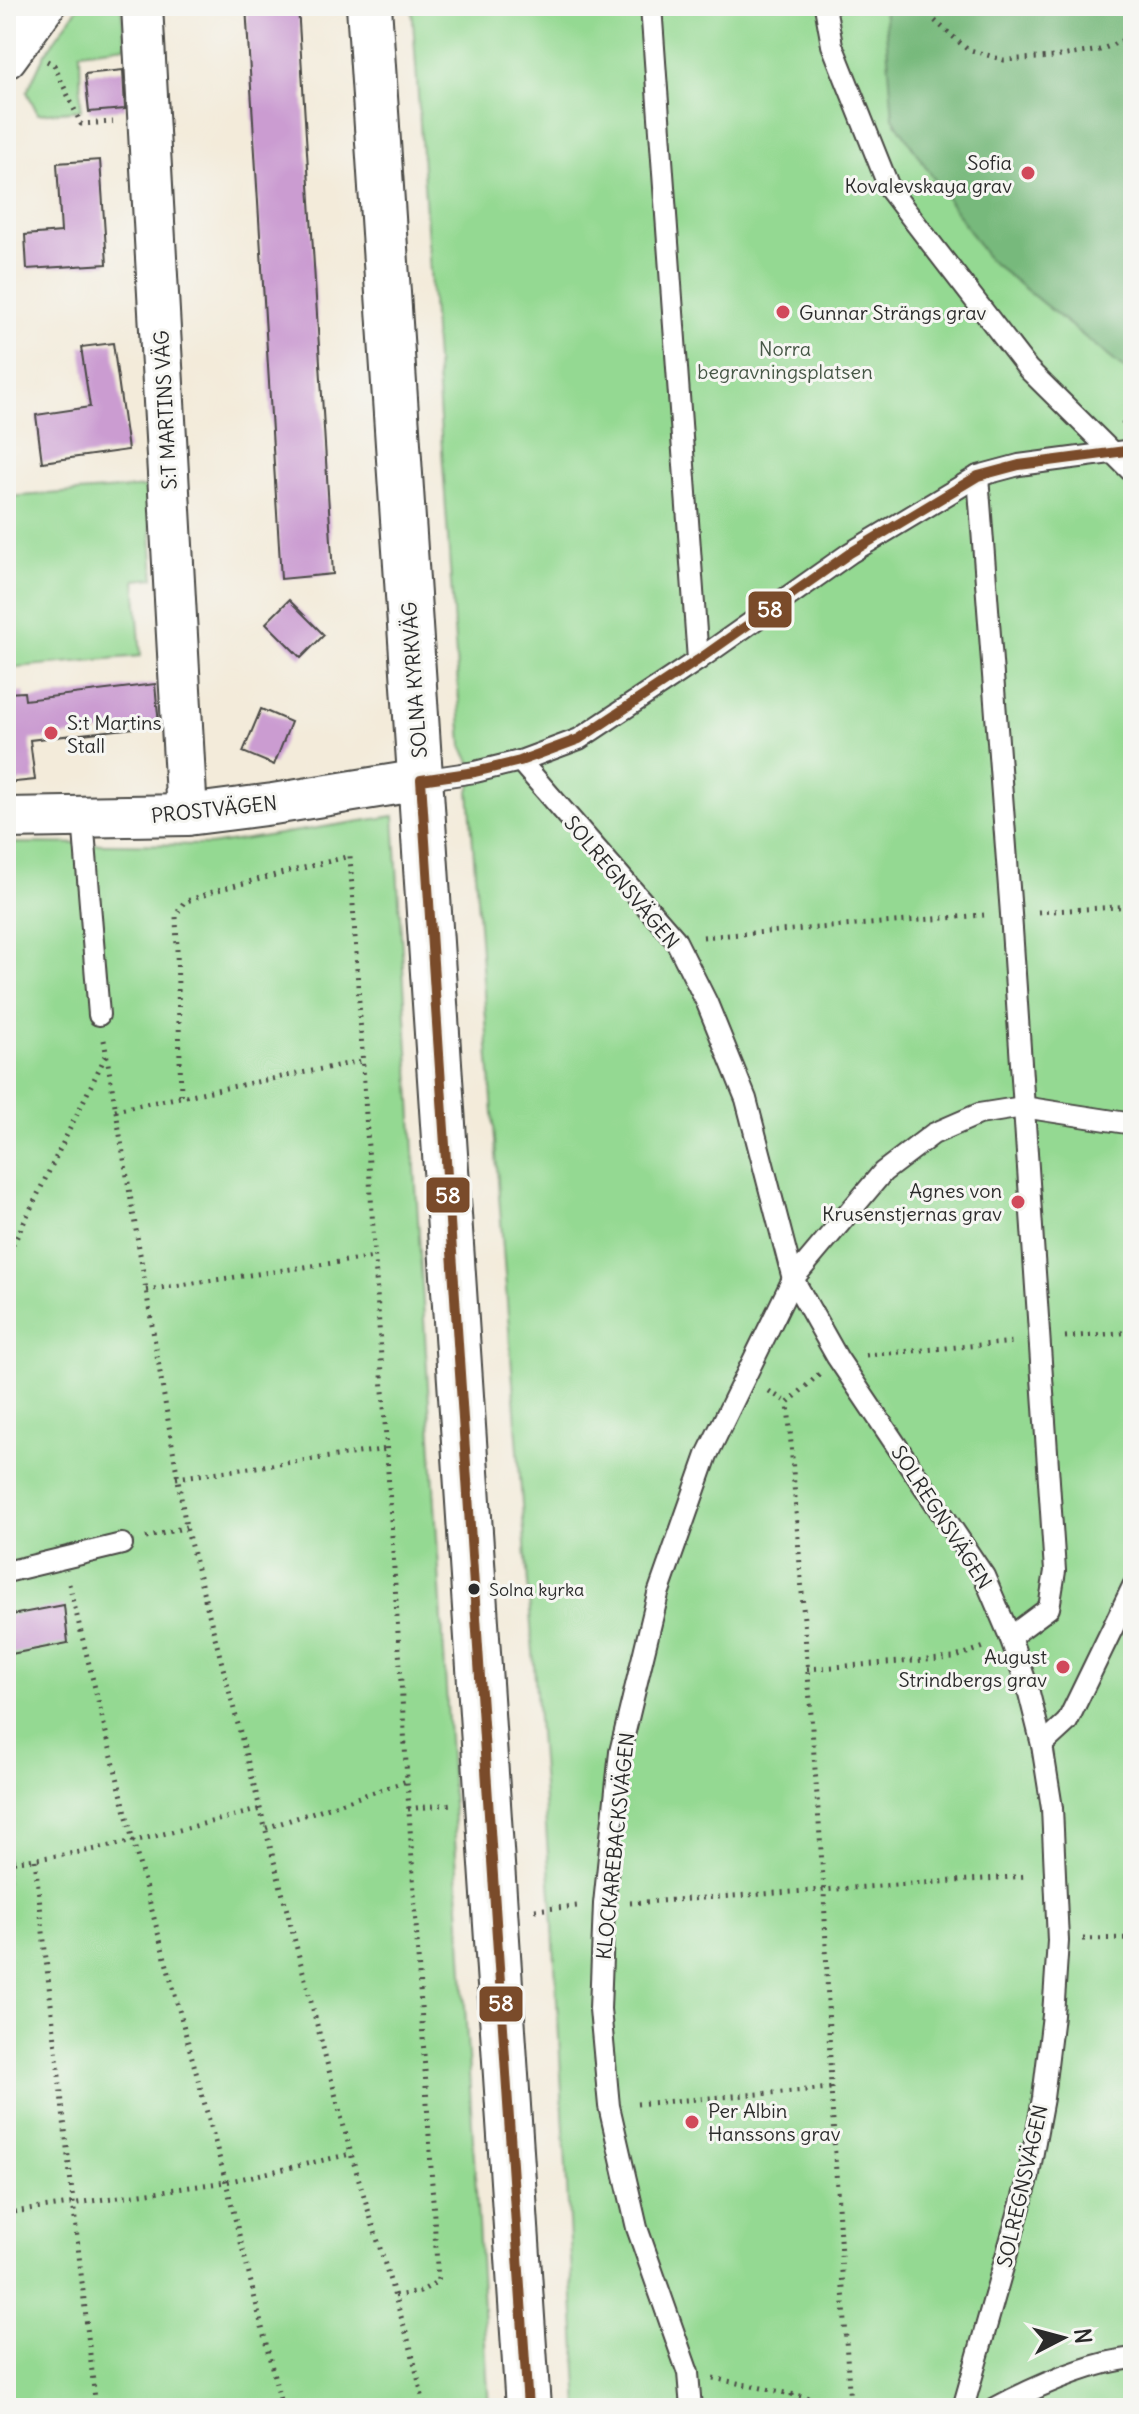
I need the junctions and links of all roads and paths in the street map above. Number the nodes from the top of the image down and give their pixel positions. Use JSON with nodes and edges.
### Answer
{"nodes":[{"id":1,"x":44,"y":6,"type":"edge"},
{"id":2,"x":142,"y":6,"type":"edge"},
{"id":3,"x":369,"y":6,"type":"edge"},
{"id":4,"x":651,"y":6,"type":"edge"},
{"id":5,"x":825,"y":6,"type":"edge"},
{"id":6,"x":930,"y":6,"type":"edge"},
{"id":7,"x":1133,"y":36,"type":"edge"},
{"id":8,"x":12,"y":50,"type":"edge"},
{"id":9,"x":150,"y":118,"type":"junction"},
{"id":10,"x":1123,"y":451,"type":"edge"},
{"id":11,"x":1133,"y":473,"type":"edge"},
{"id":12,"x":978,"y":476,"type":"junction"},
{"id":13,"x":698,"y":660,"type":"junction"},
{"id":14,"x":520,"y":761,"type":"junction"},
{"id":15,"x":421,"y":780,"type":"junction"},
{"id":16,"x":187,"y":815,"type":"junction"},
{"id":17,"x":6,"y":818,"type":"edge"},
{"id":18,"x":83,"y":818,"type":"junction"},
{"id":19,"x":1133,"y":906,"type":"edge"},
{"id":20,"x":1011,"y":914,"type":"junction"},
{"id":21,"x":675,"y":939,"type":"junction"},
{"id":22,"x":99,"y":1015,"type":"dead end"},
{"id":23,"x":362,"y":1061,"type":"junction"},
{"id":24,"x":181,"y":1095,"type":"junction"},
{"id":25,"x":1023,"y":1107,"type":"junction"},
{"id":26,"x":115,"y":1110,"type":"junction"},
{"id":27,"x":1133,"y":1124,"type":"edge"},
{"id":28,"x":374,"y":1257,"type":"junction"},
{"id":29,"x":6,"y":1259,"type":"edge"},
{"id":30,"x":793,"y":1279,"type":"junction"},
{"id":31,"x":146,"y":1290,"type":"junction"},
{"id":32,"x":1133,"y":1332,"type":"edge"},
{"id":33,"x":1040,"y":1339,"type":"junction"},
{"id":34,"x":837,"y":1357,"type":"junction"},
{"id":35,"x":388,"y":1449,"type":"junction"},
{"id":36,"x":176,"y":1478,"type":"junction"},
{"id":37,"x":186,"y":1527,"type":"junction"},
{"id":38,"x":122,"y":1544,"type":"joint"},
{"id":39,"x":63,"y":1559,"type":"junction"},
{"id":40,"x":6,"y":1572,"type":"edge"},
{"id":41,"x":1133,"y":1586,"type":"edge"},
{"id":42,"x":1010,"y":1637,"type":"junction"},
{"id":43,"x":807,"y":1669,"type":"junction"},
{"id":44,"x":1042,"y":1745,"type":"junction"},
{"id":45,"x":407,"y":1781,"type":"junction"},
{"id":46,"x":453,"y":1803,"type":"dead end"},
{"id":47,"x":261,"y":1809,"type":"junction"},
{"id":48,"x":408,"y":1809,"type":"junction"},
{"id":49,"x":266,"y":1828,"type":"junction"},
{"id":50,"x":133,"y":1841,"type":"junction"},
{"id":51,"x":35,"y":1860,"type":"junction"},
{"id":52,"x":6,"y":1862,"type":"edge"},
{"id":53,"x":1055,"y":1874,"type":"junction"},
{"id":54,"x":824,"y":1891,"type":"junction"},
{"id":55,"x":604,"y":1904,"type":"junction"},
{"id":56,"x":522,"y":1911,"type":"dead end"},
{"id":57,"x":1133,"y":1938,"type":"edge"},
{"id":58,"x":1058,"y":1941,"type":"junction"},
{"id":59,"x":831,"y":2088,"type":"junction"},
{"id":60,"x":609,"y":2106,"type":"junction"},
{"id":61,"x":351,"y":2154,"type":"junction"},
{"id":62,"x":226,"y":2182,"type":"junction"},
{"id":63,"x":73,"y":2204,"type":"junction"},
{"id":64,"x":6,"y":2213,"type":"edge"},
{"id":65,"x":394,"y":2296,"type":"junction"},
{"id":66,"x":1133,"y":2358,"type":"edge"},
{"id":67,"x":688,"y":2373,"type":"junction"},
{"id":68,"x":792,"y":2394,"type":"junction"},
{"id":69,"x":850,"y":2406,"type":"junction"},
{"id":70,"x":96,"y":2408,"type":"edge"},
{"id":71,"x":282,"y":2408,"type":"edge"},
{"id":72,"x":425,"y":2408,"type":"edge"},
{"id":73,"x":528,"y":2408,"type":"edge"},
{"id":74,"x":691,"y":2408,"type":"edge"},
{"id":75,"x":793,"y":2408,"type":"edge"},
{"id":76,"x":859,"y":2408,"type":"edge"},
{"id":77,"x":963,"y":2408,"type":"edge"},
{"id":78,"x":995,"y":2408,"type":"edge"}],
"edges":[{"from":1,"to":8,"type":"street"},
{"from":2,"to":9,"type":"street","name":"S:T MARTINS VÄG"},
{"from":3,"to":15,"type":"street","name":"SOLNA KYRKVÄG"},
{"from":4,"to":13,"type":"lane"},
{"from":5,"to":10,"type":"lane"},
{"from":6,"to":7,"type":"path"},
{"from":8,"to":9,"type":"path"},
{"from":9,"to":16,"type":"street","name":"S:T MARTINS VÄG"},
{"from":10,"to":11,"type":"lane"},
{"from":10,"to":12,"type":"lane"},
{"from":12,"to":13,"type":"lane"},
{"from":12,"to":20,"type":"lane"},
{"from":13,"to":14,"type":"lane"},
{"from":14,"to":15,"type":"lane"},
{"from":14,"to":21,"type":"lane","name":"SOLREGNSVÄGEN"},
{"from":15,"to":16,"type":"street","name":"PROSTVÄGEN"},
{"from":15,"to":73,"type":"street","name":"SOLNA KYRKVÄG"},
{"from":16,"to":18,"type":"street","name":"PROSTVÄGEN"},
{"from":17,"to":18,"type":"street","name":"PROSTVÄGEN"},
{"from":18,"to":22,"type":"lane"},
{"from":19,"to":20,"type":"path"},
{"from":20,"to":21,"type":"path"},
{"from":20,"to":25,"type":"lane"},
{"from":21,"to":30,"type":"lane","name":"SOLREGNSVÄGEN"},
{"from":23,"to":24,"type":"path"},
{"from":23,"to":24,"type":"path"},
{"from":23,"to":28,"type":"path"},
{"from":24,"to":26,"type":"path"},
{"from":25,"to":27,"type":"lane","name":"KLOCKAREBACKSVÄGEN"},
{"from":25,"to":30,"type":"lane","name":"KLOCKAREBACKSVÄGEN"},
{"from":25,"to":33,"type":"lane"},
{"from":26,"to":29,"type":"path"},
{"from":26,"to":31,"type":"path"},
{"from":28,"to":31,"type":"path"},
{"from":28,"to":35,"type":"path"},
{"from":30,"to":34,"type":"lane","name":"SOLREGNSVÄGEN"},
{"from":30,"to":55,"type":"lane","name":"KLOCKAREBACKSVÄGEN"},
{"from":31,"to":36,"type":"path"},
{"from":32,"to":33,"type":"path"},
{"from":33,"to":34,"type":"path"},
{"from":33,"to":42,"type":"lane"},
{"from":34,"to":42,"type":"lane","name":"SOLREGNSVÄGEN"},
{"from":34,"to":43,"type":"path"},
{"from":35,"to":36,"type":"path"},
{"from":35,"to":45,"type":"path"},
{"from":36,"to":37,"type":"path"},
{"from":37,"to":38,"type":"path"},
{"from":37,"to":47,"type":"path"},
{"from":38,"to":39,"type":"lane"},
{"from":39,"to":40,"type":"lane"},
{"from":39,"to":50,"type":"path"},
{"from":41,"to":44,"type":"lane"},
{"from":42,"to":43,"type":"path"},
{"from":42,"to":44,"type":"lane","name":"SOLREGNSVÄGEN"},
{"from":43,"to":54,"type":"path"},
{"from":44,"to":53,"type":"lane","name":"SOLREGNSVÄGEN"},
{"from":45,"to":48,"type":"path"},
{"from":45,"to":49,"type":"path"},
{"from":46,"to":48,"type":"path"},
{"from":47,"to":49,"type":"path"},
{"from":47,"to":50,"type":"path"},
{"from":48,"to":65,"type":"path"},
{"from":49,"to":61,"type":"path"},
{"from":50,"to":51,"type":"path"},
{"from":50,"to":62,"type":"path"},
{"from":51,"to":52,"type":"path"},
{"from":51,"to":63,"type":"path"},
{"from":53,"to":54,"type":"path"},
{"from":53,"to":58,"type":"lane","name":"SOLREGNSVÄGEN"},
{"from":54,"to":55,"type":"path"},
{"from":54,"to":59,"type":"path"},
{"from":55,"to":56,"type":"path"},
{"from":55,"to":60,"type":"lane","name":"KLOCKAREBACKSVÄGEN"},
{"from":57,"to":58,"type":"path"},
{"from":58,"to":77,"type":"lane","name":"SOLREGNSVÄGEN"},
{"from":59,"to":60,"type":"path"},
{"from":59,"to":69,"type":"path"},
{"from":60,"to":67,"type":"lane","name":"KLOCKAREBACKSVÄGEN"},
{"from":61,"to":62,"type":"path"},
{"from":61,"to":65,"type":"path"},
{"from":62,"to":63,"type":"path"},
{"from":62,"to":71,"type":"path"},
{"from":63,"to":64,"type":"path"},
{"from":63,"to":70,"type":"path"},
{"from":65,"to":72,"type":"path"},
{"from":66,"to":78,"type":"lane"},
{"from":67,"to":68,"type":"path"},
{"from":67,"to":74,"type":"lane","name":"KLOCKAREBACKSVÄGEN"},
{"from":68,"to":69,"type":"path"},
{"from":68,"to":75,"type":"path"},
{"from":69,"to":76,"type":"path"}]}
